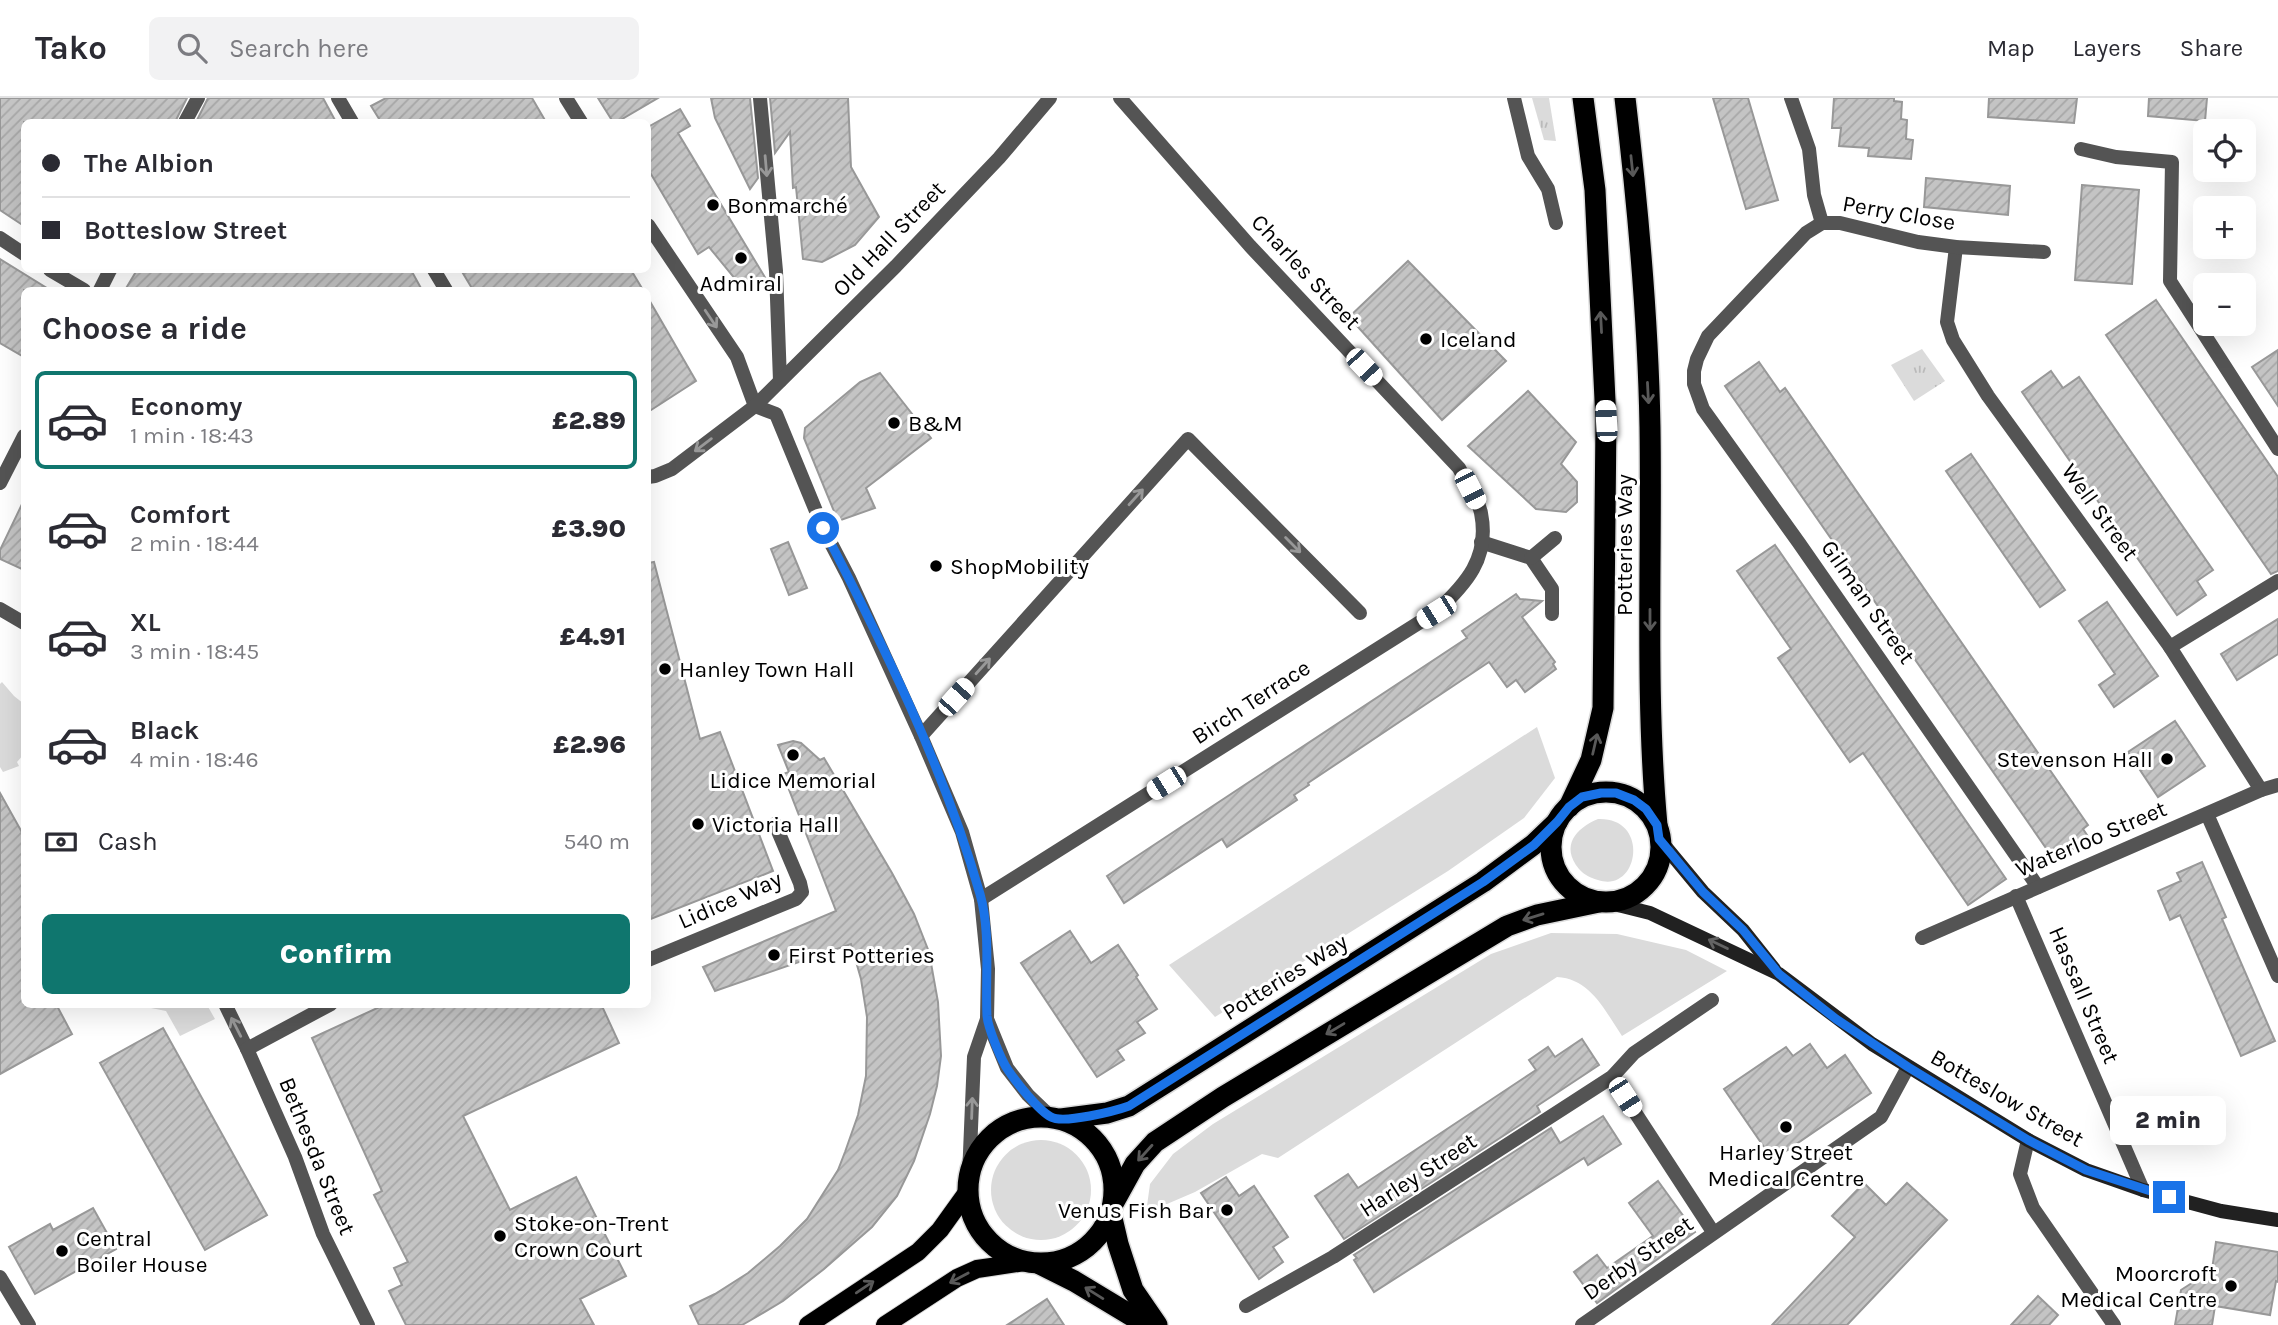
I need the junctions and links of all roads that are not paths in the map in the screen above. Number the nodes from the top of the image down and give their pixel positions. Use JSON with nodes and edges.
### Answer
{"nodes":[{"id":1,"x":198,"y":98,"type":"edge"},
{"id":2,"x":338,"y":98,"type":"edge"},
{"id":3,"x":566,"y":98,"type":"edge"},
{"id":4,"x":760,"y":98,"type":"edge"},
{"id":5,"x":1050,"y":98,"type":"edge"},
{"id":6,"x":1120,"y":98,"type":"edge"},
{"id":7,"x":1514,"y":98,"type":"edge"},
{"id":8,"x":1583,"y":98,"type":"edge"},
{"id":9,"x":1625,"y":98,"type":"edge"},
{"id":10,"x":1791,"y":98,"type":"edge"},
{"id":11,"x":188,"y":119,"type":"edge"},
{"id":12,"x":350,"y":119,"type":"edge"},
{"id":13,"x":579,"y":119,"type":"edge"},
{"id":14,"x":2081,"y":149,"type":"dead end"},
{"id":15,"x":1556,"y":223,"type":"dead end"},
{"id":16,"x":1822,"y":223,"type":"junction"},
{"id":17,"x":651,"y":229,"type":"edge"},
{"id":18,"x":0,"y":238,"type":"edge"},
{"id":19,"x":1956,"y":247,"type":"junction"},
{"id":20,"x":21,"y":252,"type":"edge"},
{"id":21,"x":2044,"y":252,"type":"dead end"},
{"id":22,"x":55,"y":273,"type":"edge"},
{"id":23,"x":79,"y":287,"type":"edge"},
{"id":24,"x":1708,"y":336,"type":"joint"},
{"id":25,"x":780,"y":381,"type":"junction"},
{"id":26,"x":755,"y":406,"type":"junction"},
{"id":27,"x":2273,"y":431,"type":"edge"},
{"id":28,"x":21,"y":442,"type":"edge"},
{"id":29,"x":2278,"y":449,"type":"edge"},
{"id":30,"x":651,"y":477,"type":"edge"},
{"id":31,"x":0,"y":484,"type":"edge"},
{"id":32,"x":1555,"y":538,"type":"dead end"},
{"id":33,"x":1481,"y":542,"type":"junction"},
{"id":34,"x":1531,"y":558,"type":"junction"},
{"id":35,"x":2278,"y":581,"type":"edge"},
{"id":36,"x":0,"y":609,"type":"edge"},
{"id":37,"x":1360,"y":613,"type":"dead end"},
{"id":38,"x":1552,"y":614,"type":"dead end"},
{"id":39,"x":21,"y":621,"type":"edge"},
{"id":40,"x":2170,"y":647,"type":"junction"},
{"id":41,"x":921,"y":736,"type":"junction"},
{"id":42,"x":2278,"y":785,"type":"edge"},
{"id":43,"x":2261,"y":790,"type":"junction"},
{"id":44,"x":1563,"y":814,"type":"junction"},
{"id":45,"x":2207,"y":814,"type":"junction"},
{"id":46,"x":775,"y":824,"type":"dead end"},
{"id":47,"x":1658,"y":832,"type":"junction"},
{"id":48,"x":2038,"y":887,"type":"junction"},
{"id":49,"x":2016,"y":896,"type":"junction"},
{"id":50,"x":981,"y":899,"type":"junction"},
{"id":51,"x":1603,"y":902,"type":"junction"},
{"id":52,"x":1922,"y":938,"type":"dead end"},
{"id":53,"x":653,"y":958,"type":"edge"},
{"id":54,"x":1779,"y":974,"type":"junction"},
{"id":55,"x":2278,"y":976,"type":"edge"},
{"id":56,"x":1712,"y":1000,"type":"dead end"},
{"id":57,"x":227,"y":1008,"type":"edge"},
{"id":58,"x":324,"y":1008,"type":"edge"},
{"id":59,"x":987,"y":1019,"type":"junction"},
{"id":60,"x":247,"y":1049,"type":"junction"},
{"id":61,"x":1908,"y":1067,"type":"junction"},
{"id":62,"x":1612,"y":1077,"type":"junction"},
{"id":63,"x":1056,"y":1118,"type":"junction"},
{"id":64,"x":2028,"y":1140,"type":"junction"},
{"id":65,"x":968,"y":1184,"type":"junction"},
{"id":66,"x":2143,"y":1190,"type":"junction"},
{"id":67,"x":1113,"y":1208,"type":"junction"},
{"id":68,"x":2278,"y":1220,"type":"edge"},
{"id":69,"x":1713,"y":1232,"type":"junction"},
{"id":70,"x":1032,"y":1263,"type":"junction"},
{"id":71,"x":0,"y":1277,"type":"edge"},
{"id":72,"x":1246,"y":1306,"type":"dead end"},
{"id":73,"x":29,"y":1325,"type":"edge"},
{"id":74,"x":368,"y":1325,"type":"edge"},
{"id":75,"x":808,"y":1325,"type":"edge"},
{"id":76,"x":885,"y":1325,"type":"edge"},
{"id":77,"x":1147,"y":1325,"type":"edge"},
{"id":78,"x":1157,"y":1325,"type":"edge"},
{"id":79,"x":1582,"y":1325,"type":"edge"},
{"id":80,"x":2114,"y":1325,"type":"edge"}],
"edges":[{"from":1,"to":11,"type":"street"},
{"from":2,"to":12,"type":"street"},
{"from":3,"to":13,"type":"street"},
{"from":4,"to":25,"type":"street","one_way":true},
{"from":5,"to":25,"type":"street","name":"Old Hall Street"},
{"from":6,"to":33,"type":"street","name":"Charles Street"},
{"from":7,"to":15,"type":"street"},
{"from":44,"to":8,"type":"highway","name":"Potteries Way","one_way":true},
{"from":9,"to":47,"type":"highway","name":"Potteries Way","one_way":true},
{"from":10,"to":16,"type":"street"},
{"from":14,"to":27,"type":"street"},
{"from":16,"to":19,"type":"street","name":"Perry Close"},
{"from":16,"to":24,"type":"street","name":"Perry Close"},
{"from":17,"to":26,"type":"street","one_way":true},
{"from":18,"to":20,"type":"street"},
{"from":19,"to":21,"type":"street","name":"Perry Close"},
{"from":19,"to":40,"type":"street","name":"Well Street"},
{"from":22,"to":23,"type":"street"},
{"from":24,"to":48,"type":"street","name":"Gilman Street"},
{"from":25,"to":26,"type":"street","name":"Old Hall Street"},
{"from":26,"to":30,"type":"street","name":"Old Hall Street","one_way":true},
{"from":26,"to":41,"type":"street"},
{"from":27,"to":29,"type":"street"},
{"from":28,"to":31,"type":"street"},
{"from":32,"to":34,"type":"street"},
{"from":33,"to":34,"type":"street"},
{"from":33,"to":50,"type":"street","name":"Birch Terrace"},
{"from":34,"to":38,"type":"street"},
{"from":35,"to":40,"type":"street"},
{"from":36,"to":39,"type":"street"},
{"from":41,"to":37,"type":"street","one_way":true},
{"from":40,"to":43,"type":"street","name":"Well Street"},
{"from":41,"to":50,"type":"street"},
{"from":42,"to":43,"type":"street","name":"Waterloo Street"},
{"from":43,"to":45,"type":"street","name":"Waterloo Street"},
{"from":44,"to":47,"type":"highway"},
{"from":44,"to":51,"type":"highway"},
{"from":44,"to":63,"type":"highway","name":"Potteries Way"},
{"from":45,"to":48,"type":"street","name":"Waterloo Street"},
{"from":45,"to":55,"type":"street"},
{"from":46,"to":53,"type":"street","name":"Lidice Way"},
{"from":47,"to":51,"type":"highway"},
{"from":47,"to":54,"type":"street","name":"Botteslow Street"},
{"from":48,"to":49,"type":"street","name":"Waterloo Street"},
{"from":49,"to":52,"type":"street","name":"Waterloo Street"},
{"from":49,"to":66,"type":"street","name":"Hassall Street"},
{"from":50,"to":59,"type":"street"},
{"from":54,"to":51,"type":"street","name":"Botteslow Street","one_way":true},
{"from":51,"to":67,"type":"highway","one_way":true},
{"from":54,"to":61,"type":"street","name":"Botteslow Street"},
{"from":56,"to":62,"type":"street","name":"Harley Street"},
{"from":60,"to":57,"type":"street","name":"Bethesda Street","one_way":true},
{"from":58,"to":60,"type":"street"},
{"from":59,"to":63,"type":"street"},
{"from":65,"to":59,"type":"street","one_way":true},
{"from":60,"to":74,"type":"street","name":"Bethesda Street"},
{"from":61,"to":64,"type":"street","name":"Botteslow Street"},
{"from":61,"to":69,"type":"street","name":"Derby Street"},
{"from":62,"to":69,"type":"street"},
{"from":62,"to":72,"type":"street","name":"Harley Street"},
{"from":63,"to":65,"type":"highway"},
{"from":63,"to":67,"type":"highway"},
{"from":64,"to":66,"type":"street","name":"Botteslow Street"},
{"from":64,"to":80,"type":"street"},
{"from":65,"to":70,"type":"highway"},
{"from":75,"to":65,"type":"main road","one_way":true},
{"from":66,"to":68,"type":"street","name":"Botteslow Street"},
{"from":67,"to":70,"type":"highway"},
{"from":67,"to":78,"type":"highway"},
{"from":69,"to":79,"type":"street","name":"Derby Street"},
{"from":70,"to":76,"type":"main road","one_way":true},
{"from":77,"to":70,"type":"highway","one_way":true},
{"from":71,"to":73,"type":"street"}]}
